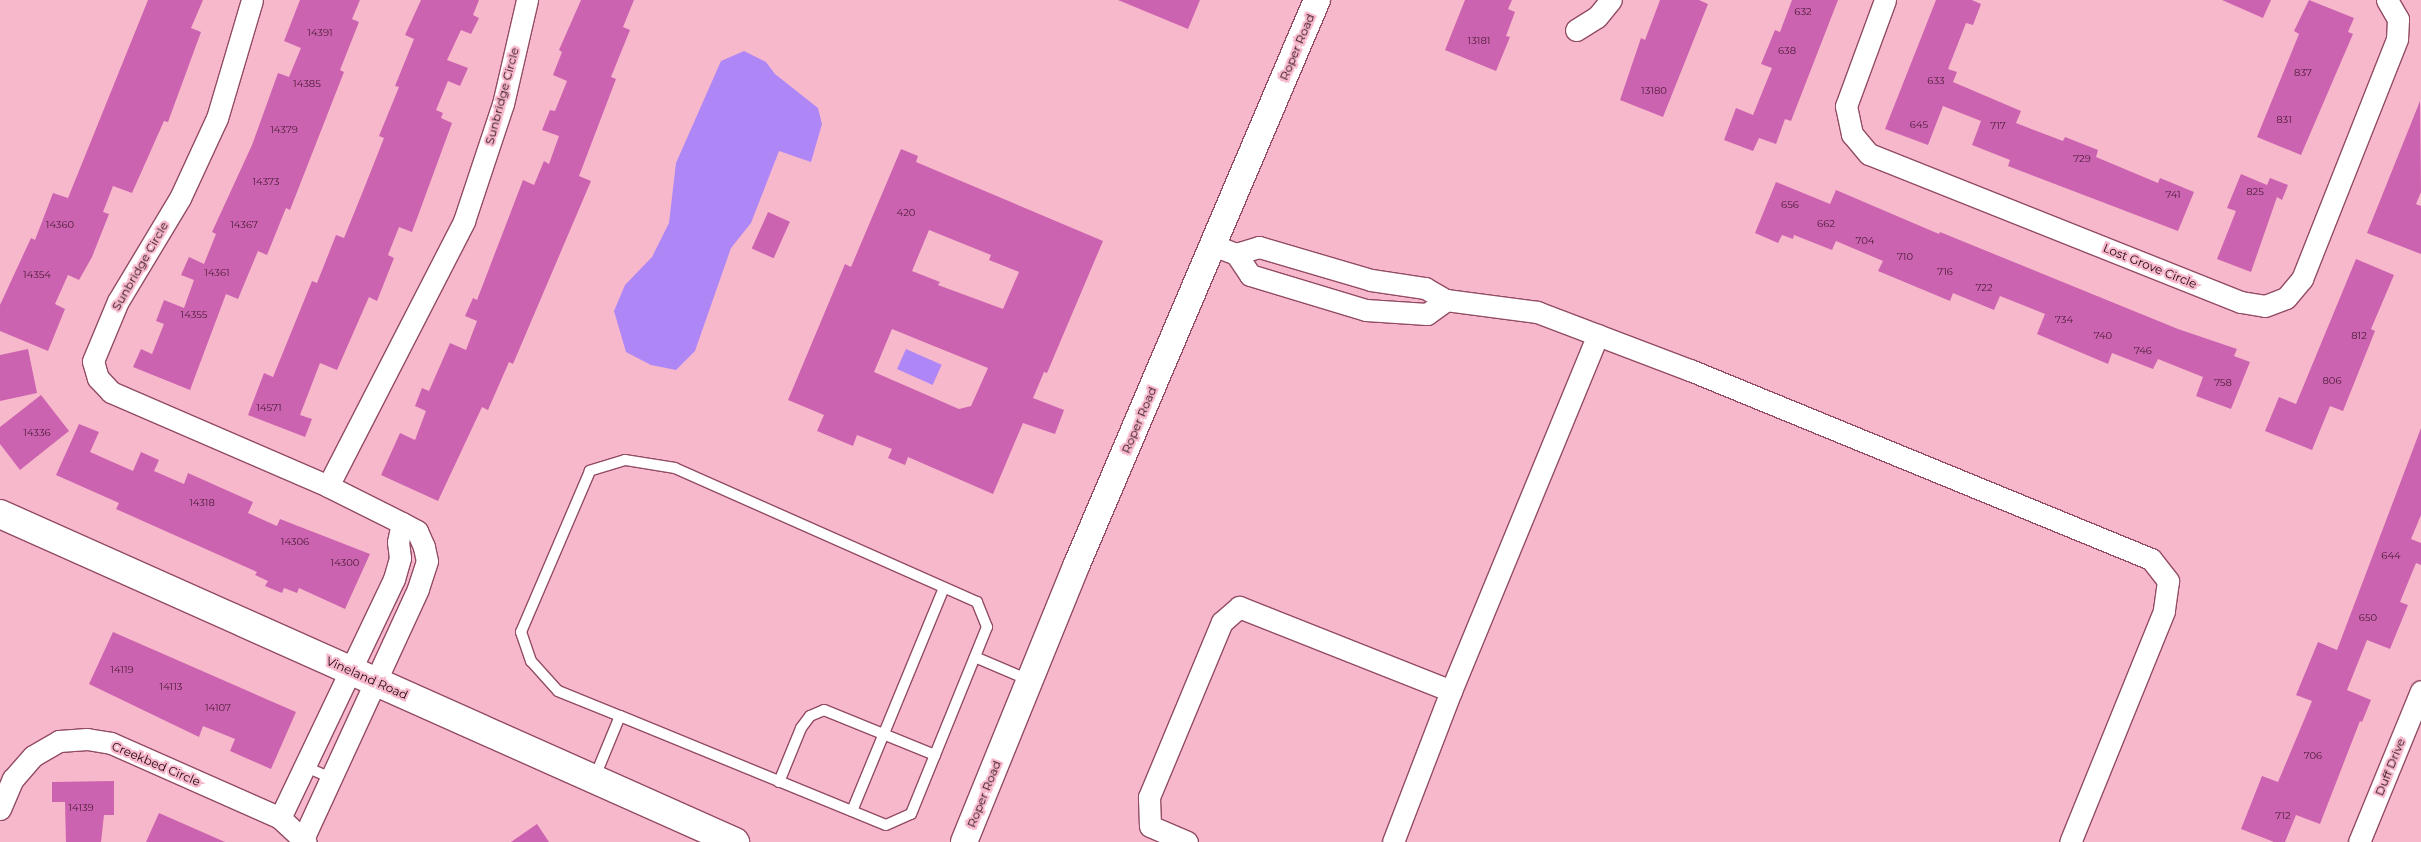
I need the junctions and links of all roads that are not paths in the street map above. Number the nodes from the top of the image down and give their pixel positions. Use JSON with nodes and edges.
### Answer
{"nodes":[{"id":1,"x":252,"y":0,"type":"edge"},
{"id":2,"x":526,"y":0,"type":"edge"},
{"id":3,"x":1317,"y":0,"type":"edge"},
{"id":4,"x":1611,"y":0,"type":"edge"},
{"id":5,"x":1886,"y":0,"type":"edge"},
{"id":6,"x":2386,"y":0,"type":"edge"},
{"id":7,"x":1576,"y":30,"type":"dead end"},
{"id":8,"x":1225,"y":250,"type":"junction"},
{"id":9,"x":1371,"y":280,"type":"junction"},
{"id":10,"x":1446,"y":300,"type":"junction"},
{"id":11,"x":1366,"y":310,"type":"junction"},
{"id":12,"x":1598,"y":335,"type":"junction"},
{"id":13,"x":328,"y":486,"type":"junction"},
{"id":14,"x":0,"y":514,"type":"edge"},
{"id":15,"x":402,"y":523,"type":"junction"},
{"id":16,"x":394,"y":579,"type":"junction"},
{"id":17,"x":944,"y":588,"type":"junction"},
{"id":18,"x":418,"y":589,"type":"junction"},
{"id":19,"x":975,"y":657,"type":"junction"},
{"id":20,"x":349,"y":670,"type":"junction"},
{"id":21,"x":1030,"y":681,"type":"junction"},
{"id":22,"x":374,"y":682,"type":"junction"},
{"id":23,"x":1452,"y":691,"type":"junction"},
{"id":24,"x":2421,"y":692,"type":"edge"},
{"id":25,"x":620,"y":716,"type":"junction"},
{"id":26,"x":884,"y":732,"type":"junction"},
{"id":27,"x":935,"y":755,"type":"junction"},
{"id":28,"x":304,"y":766,"type":"junction"},
{"id":29,"x":330,"y":778,"type":"junction"},
{"id":30,"x":594,"y":780,"type":"junction"},
{"id":31,"x":779,"y":782,"type":"junction"},
{"id":32,"x":0,"y":809,"type":"edge"},
{"id":33,"x":852,"y":811,"type":"junction"},
{"id":34,"x":280,"y":818,"type":"junction"},
{"id":35,"x":305,"y":841,"type":"edge"},
{"id":36,"x":735,"y":842,"type":"edge"},
{"id":37,"x":964,"y":842,"type":"edge"},
{"id":38,"x":1187,"y":842,"type":"edge"},
{"id":39,"x":1393,"y":842,"type":"edge"},
{"id":40,"x":2070,"y":842,"type":"edge"},
{"id":41,"x":2359,"y":842,"type":"edge"}],
"edges":[{"from":1,"to":13,"type":"street","name":"Sunbridge Circle"},
{"from":2,"to":13,"type":"street","name":"Sunbridge Circle"},
{"from":3,"to":8,"type":"street","name":"Roper Road"},
{"from":4,"to":7,"type":"street"},
{"from":5,"to":6,"type":"street","name":"Lost Grove Circle"},
{"from":8,"to":9,"type":"street"},
{"from":8,"to":11,"type":"street"},
{"from":8,"to":21,"type":"street","name":"Roper Road"},
{"from":9,"to":10,"type":"street"},
{"from":9,"to":11,"type":"street"},
{"from":10,"to":11,"type":"street"},
{"from":10,"to":12,"type":"street"},
{"from":12,"to":23,"type":"street"},
{"from":12,"to":40,"type":"street"},
{"from":13,"to":15,"type":"street","name":"Sunbridge Circle"},
{"from":14,"to":20,"type":"main road","name":"Vineland Road"},
{"from":15,"to":16,"type":"street"},
{"from":15,"to":18,"type":"street","name":"Sunbridge Circle"},
{"from":16,"to":18,"type":"street"},
{"from":16,"to":20,"type":"street"},
{"from":17,"to":19,"type":"lane"},
{"from":17,"to":25,"type":"lane"},
{"from":17,"to":26,"type":"lane"},
{"from":18,"to":22,"type":"street","name":"Sunbridge Circle"},
{"from":19,"to":21,"type":"lane"},
{"from":19,"to":27,"type":"lane"},
{"from":20,"to":22,"type":"main road","name":"Vineland Road"},
{"from":20,"to":28,"type":"street"},
{"from":21,"to":37,"type":"street","name":"Roper Road"},
{"from":22,"to":29,"type":"street","name":"Creekbed Circle"},
{"from":22,"to":30,"type":"main road","name":"Vineland Road"},
{"from":23,"to":38,"type":"street"},
{"from":23,"to":39,"type":"street"},
{"from":24,"to":41,"type":"street","name":"Duff Drive"},
{"from":25,"to":30,"type":"lane"},
{"from":25,"to":31,"type":"lane"},
{"from":26,"to":27,"type":"lane"},
{"from":26,"to":31,"type":"lane"},
{"from":26,"to":33,"type":"lane"},
{"from":27,"to":33,"type":"lane"},
{"from":28,"to":29,"type":"lane"},
{"from":28,"to":34,"type":"street"},
{"from":29,"to":35,"type":"street","name":"Creekbed Circle"},
{"from":30,"to":36,"type":"main road","name":"Vineland Road"},
{"from":31,"to":33,"type":"lane"},
{"from":32,"to":34,"type":"street","name":"Creekbed Circle"},
{"from":34,"to":35,"type":"street","name":"Creekbed Circle"}]}
